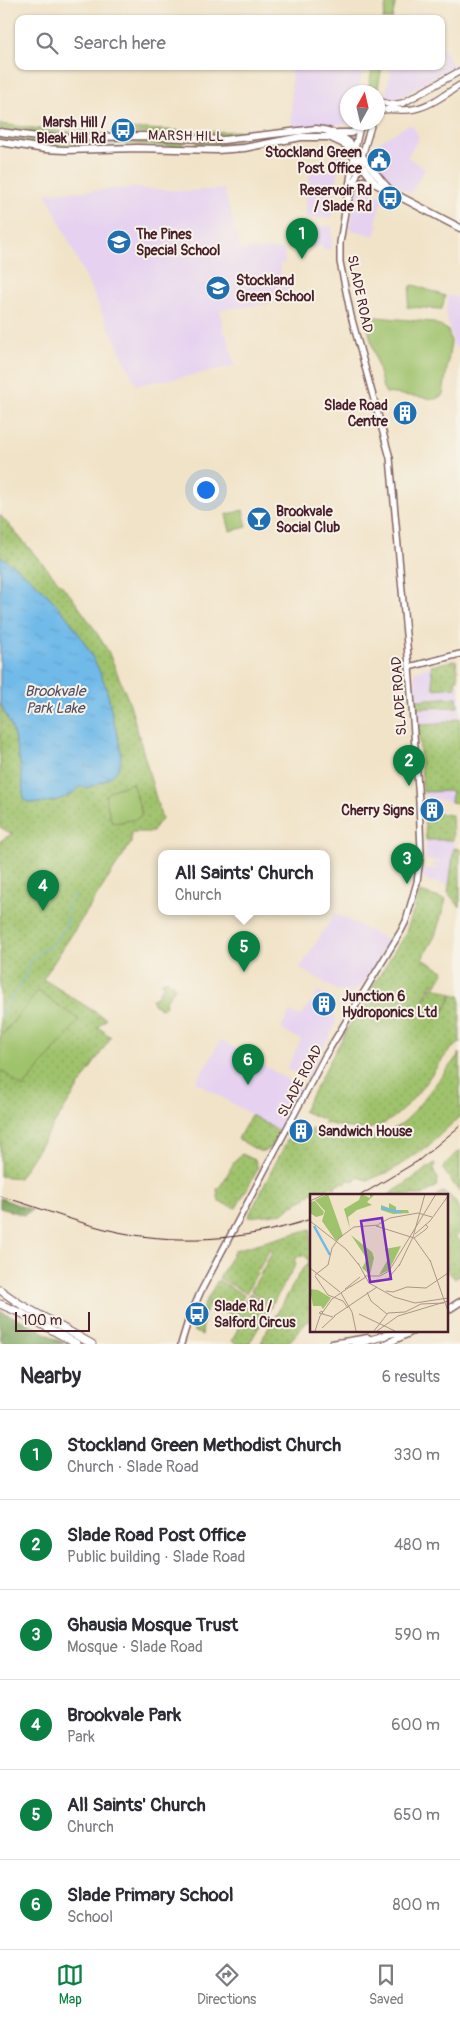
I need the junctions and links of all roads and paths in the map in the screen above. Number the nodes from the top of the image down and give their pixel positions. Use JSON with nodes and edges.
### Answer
{"nodes":[{"id":1,"x":460,"y":71,"type":"edge"},
{"id":2,"x":460,"y":85,"type":"edge"},
{"id":3,"x":385,"y":103,"type":"edge"},
{"id":4,"x":385,"y":110,"type":"edge"},
{"id":5,"x":355,"y":130,"type":"edge"},
{"id":6,"x":359,"y":130,"type":"edge"},
{"id":7,"x":370,"y":130,"type":"edge"},
{"id":8,"x":0,"y":132,"type":"edge"},
{"id":9,"x":337,"y":133,"type":"junction"},
{"id":10,"x":0,"y":142,"type":"edge"},
{"id":11,"x":188,"y":144,"type":"junction"},
{"id":12,"x":355,"y":151,"type":"junction"},
{"id":13,"x":362,"y":156,"type":"junction"},
{"id":14,"x":360,"y":164,"type":"junction"},
{"id":15,"x":376,"y":184,"type":"junction"},
{"id":16,"x":354,"y":186,"type":"junction"},
{"id":17,"x":392,"y":192,"type":"junction"},
{"id":18,"x":346,"y":205,"type":"junction"},
{"id":19,"x":460,"y":228,"type":"edge"},
{"id":20,"x":460,"y":654,"type":"edge"},
{"id":21,"x":409,"y":666,"type":"junction"},
{"id":22,"x":0,"y":1288,"type":"edge"},
{"id":23,"x":460,"y":1302,"type":"edge"},
{"id":24,"x":0,"y":1304,"type":"edge"},
{"id":25,"x":448,"y":1310,"type":"edge"},
{"id":26,"x":399,"y":1332,"type":"edge"},
{"id":27,"x":411,"y":1332,"type":"edge"},
{"id":28,"x":384,"y":1336,"type":"junction"},
{"id":29,"x":76,"y":1344,"type":"edge"},
{"id":30,"x":92,"y":1344,"type":"edge"},
{"id":31,"x":181,"y":1344,"type":"edge"},
{"id":32,"x":332,"y":1344,"type":"edge"},
{"id":33,"x":355,"y":1344,"type":"edge"},
{"id":34,"x":386,"y":1344,"type":"edge"}],
"edges":[{"from":1,"to":3,"type":"main road"},
{"from":2,"to":4,"type":"main road"},
{"from":5,"to":9,"type":"main road"},
{"from":6,"to":12,"type":"main road"},
{"from":7,"to":13,"type":"main road"},
{"from":8,"to":11,"type":"main road","name":"MARSH HILL"},
{"from":9,"to":11,"type":"main road","name":"MARSH HILL"},
{"from":9,"to":12,"type":"main road","name":"MARSH HILL"},
{"from":10,"to":11,"type":"main road","name":"MARSH HILL"},
{"from":11,"to":12,"type":"main road","name":"MARSH HILL"},
{"from":12,"to":13,"type":"main road","name":"MARSH HILL"},
{"from":12,"to":14,"type":"main road","name":"MARSH HILL"},
{"from":12,"to":18,"type":"street","name":"SLADE ROAD"},
{"from":13,"to":14,"type":"street","name":"SLADE ROAD"},
{"from":13,"to":17,"type":"main road","name":"MARSH HILL"},
{"from":14,"to":15,"type":"main road","name":"MARSH HILL"},
{"from":14,"to":16,"type":"street","name":"SLADE ROAD"},
{"from":15,"to":16,"type":"main road"},
{"from":15,"to":17,"type":"main road"},
{"from":16,"to":18,"type":"street","name":"SLADE ROAD"},
{"from":17,"to":19,"type":"main road"},
{"from":18,"to":21,"type":"street","name":"SLADE ROAD"},
{"from":20,"to":21,"type":"street"},
{"from":21,"to":31,"type":"street","name":"SLADE ROAD"},
{"from":22,"to":30,"type":"highway"},
{"from":23,"to":25,"type":"main road"},
{"from":24,"to":29,"type":"highway"},
{"from":26,"to":28,"type":"main road"},
{"from":27,"to":34,"type":"main road"},
{"from":28,"to":32,"type":"main road"},
{"from":28,"to":33,"type":"highway"}]}
